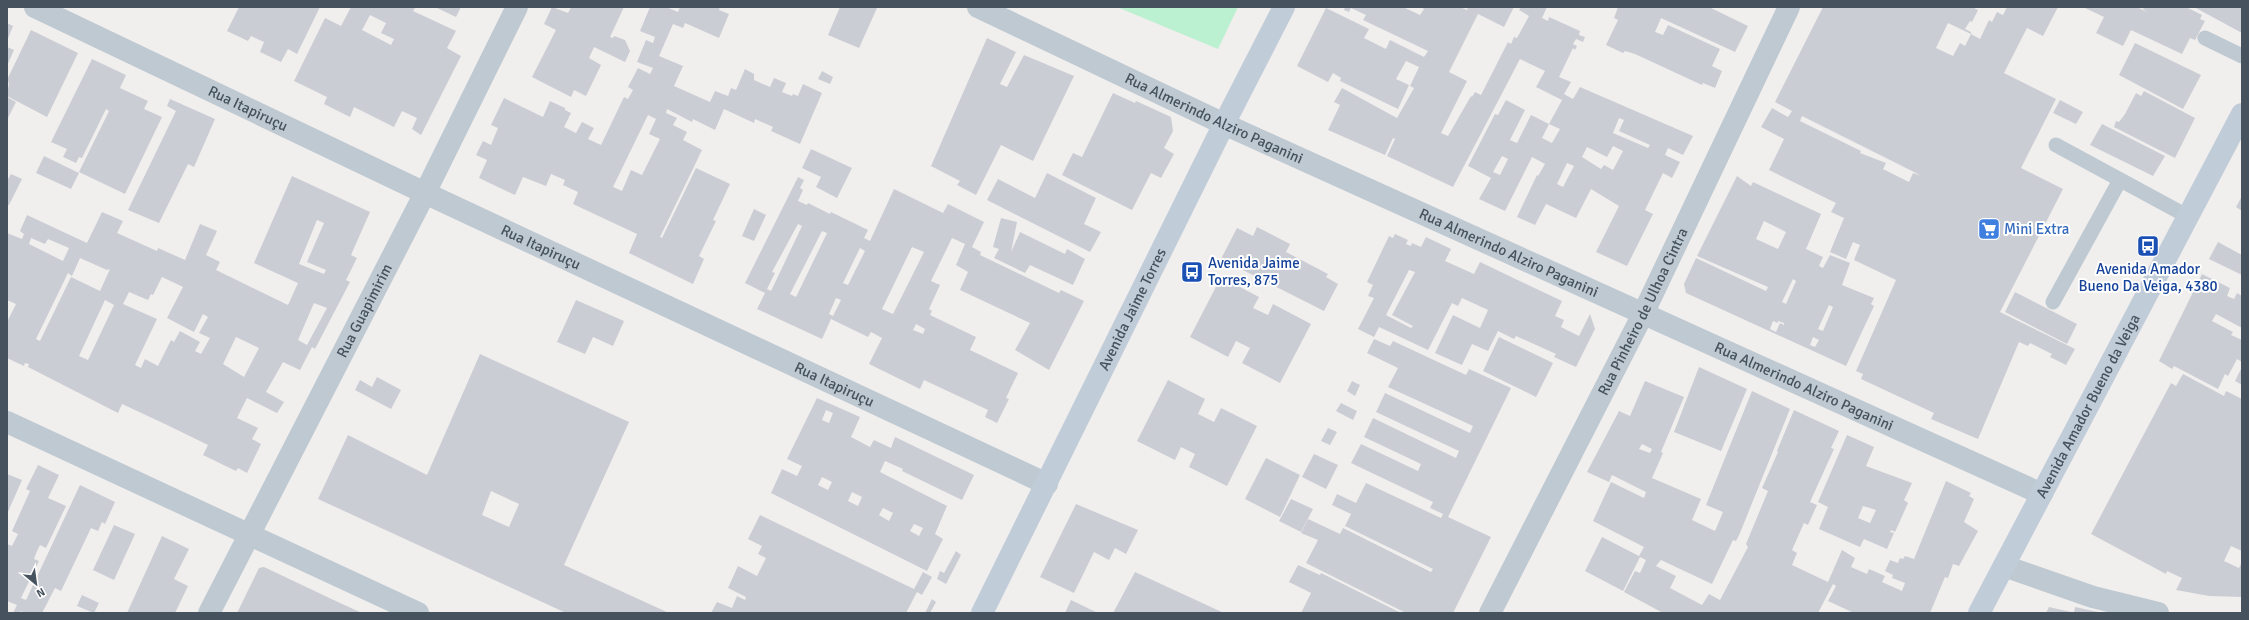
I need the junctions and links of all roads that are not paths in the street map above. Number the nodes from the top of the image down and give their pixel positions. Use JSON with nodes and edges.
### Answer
{"nodes":[{"id":1,"x":35,"y":7,"type":"edge"},
{"id":2,"x":517,"y":7,"type":"edge"},
{"id":3,"x":978,"y":7,"type":"edge"},
{"id":4,"x":1284,"y":7,"type":"edge"},
{"id":5,"x":1789,"y":7,"type":"edge"},
{"id":6,"x":2205,"y":38,"type":"dead end"},
{"id":7,"x":2242,"y":56,"type":"edge"},
{"id":8,"x":2242,"y":114,"type":"edge"},
{"id":9,"x":1224,"y":124,"type":"junction"},
{"id":10,"x":2056,"y":145,"type":"dead end"},
{"id":11,"x":2120,"y":180,"type":"junction"},
{"id":12,"x":425,"y":192,"type":"junction"},
{"id":13,"x":2188,"y":216,"type":"junction"},
{"id":14,"x":2053,"y":302,"type":"dead end"},
{"id":15,"x":1643,"y":314,"type":"junction"},
{"id":16,"x":7,"y":422,"type":"edge"},
{"id":17,"x":1047,"y":484,"type":"junction"},
{"id":18,"x":2042,"y":494,"type":"junction"},
{"id":19,"x":249,"y":535,"type":"junction"},
{"id":20,"x":2004,"y":566,"type":"junction"},
{"id":21,"x":209,"y":613,"type":"edge"},
{"id":22,"x":418,"y":613,"type":"edge"},
{"id":23,"x":982,"y":613,"type":"edge"},
{"id":24,"x":1490,"y":613,"type":"edge"},
{"id":25,"x":1979,"y":613,"type":"edge"},
{"id":26,"x":2158,"y":613,"type":"edge"}],
"edges":[{"from":1,"to":12,"type":"street","name":"Rua Itapiruçu"},
{"from":2,"to":12,"type":"street","name":"Rua Guapimirim"},
{"from":3,"to":9,"type":"street","name":"Rua Almerindo Alziro Paganini"},
{"from":4,"to":9,"type":"street","name":"Avenida Jaime Torres"},
{"from":5,"to":15,"type":"street","name":"Rua Pinheiro de Ulhoa Cintra"},
{"from":6,"to":7,"type":"lane"},
{"from":8,"to":13,"type":"street","name":"Avenida Amador Bueno da Veiga"},
{"from":9,"to":15,"type":"street","name":"Rua Almerindo Alziro Paganini"},
{"from":9,"to":17,"type":"street","name":"Avenida Jaime Torres"},
{"from":10,"to":11,"type":"lane"},
{"from":11,"to":13,"type":"lane"},
{"from":11,"to":14,"type":"lane"},
{"from":12,"to":17,"type":"street","name":"Rua Itapiruçu"},
{"from":12,"to":19,"type":"street","name":"Rua Guapimirim"},
{"from":13,"to":18,"type":"street","name":"Avenida Amador Bueno da Veiga"},
{"from":15,"to":18,"type":"street","name":"Rua Almerindo Alziro Paganini"},
{"from":15,"to":24,"type":"street","name":"Rua Pinheiro de Ulhoa Cintra"},
{"from":16,"to":19,"type":"street"},
{"from":17,"to":23,"type":"street","name":"Avenida Jaime Torres"},
{"from":18,"to":20,"type":"street","name":"Avenida Amador Bueno da Veiga"},
{"from":19,"to":21,"type":"street","name":"Rua Guapimirim"},
{"from":19,"to":22,"type":"street"},
{"from":20,"to":25,"type":"street","name":"Avenida Amador Bueno da Veiga"},
{"from":20,"to":26,"type":"street"}]}
